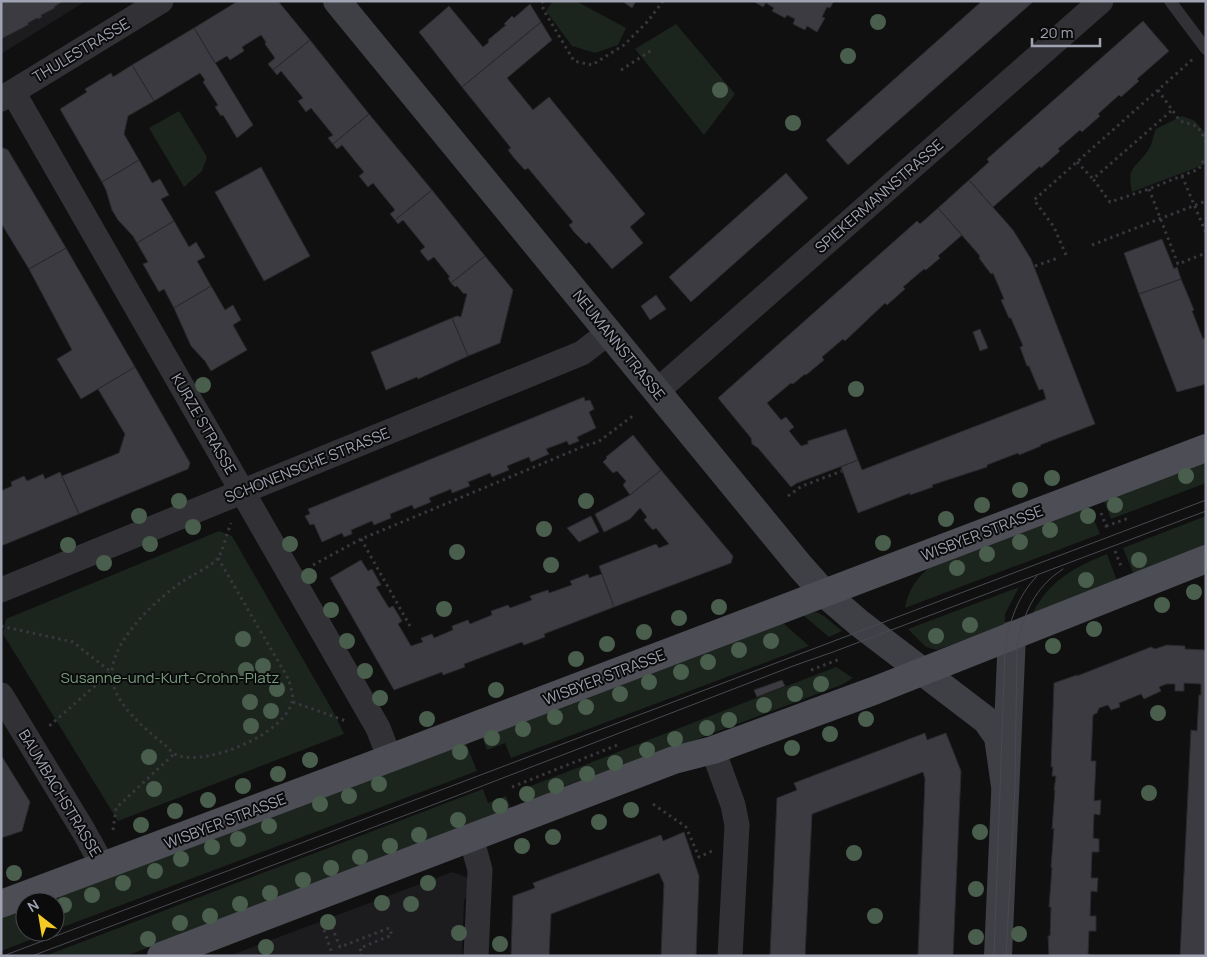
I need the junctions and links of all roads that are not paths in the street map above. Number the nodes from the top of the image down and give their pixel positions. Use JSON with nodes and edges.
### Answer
{"nodes":[{"id":1,"x":161,"y":1,"type":"edge"},
{"id":2,"x":337,"y":1,"type":"edge"},
{"id":3,"x":1101,"y":1,"type":"edge"},
{"id":4,"x":1170,"y":1,"type":"edge"},
{"id":5,"x":1206,"y":48,"type":"edge"},
{"id":6,"x":7,"y":95,"type":"edge"},
{"id":7,"x":609,"y":332,"type":"junction"},
{"id":8,"x":657,"y":391,"type":"junction"},
{"id":9,"x":1206,"y":448,"type":"edge"},
{"id":10,"x":243,"y":491,"type":"junction"},
{"id":11,"x":1206,"y":559,"type":"edge"},
{"id":12,"x":1,"y":590,"type":"edge"},
{"id":13,"x":824,"y":593,"type":"junction"},
{"id":14,"x":1012,"y":635,"type":"junction"},
{"id":15,"x":921,"y":670,"type":"junction"},
{"id":16,"x":1,"y":695,"type":"edge"},
{"id":17,"x":713,"y":750,"type":"junction"},
{"id":18,"x":390,"y":759,"type":"junction"},
{"id":19,"x":1005,"y":786,"type":"junction"},
{"id":20,"x":471,"y":837,"type":"junction"},
{"id":21,"x":103,"y":866,"type":"junction"},
{"id":22,"x":1,"y":904,"type":"edge"},
{"id":23,"x":199,"y":949,"type":"edge"},
{"id":24,"x":161,"y":956,"type":"edge"},
{"id":25,"x":476,"y":956,"type":"edge"},
{"id":26,"x":730,"y":956,"type":"edge"},
{"id":27,"x":998,"y":956,"type":"edge"}],
"edges":[{"from":1,"to":6,"type":"street","name":"THULESTRASSE"},
{"from":2,"to":7,"type":"street","name":"NEUMANNSTRASSE"},
{"from":3,"to":8,"type":"street","name":"SPIEKERMANNSTRASSE"},
{"from":4,"to":5,"type":"lane"},
{"from":6,"to":10,"type":"street","name":"KURZE STRASSE"},
{"from":7,"to":8,"type":"street","name":"NEUMANNSTRASSE"},
{"from":7,"to":10,"type":"street","name":"SCHONENSCHE STRASSE"},
{"from":8,"to":13,"type":"street","name":"NEUMANNSTRASSE"},
{"from":9,"to":13,"type":"main road","name":"WISBYER STRASSE"},
{"from":10,"to":12,"type":"street","name":"SCHONENSCHE STRASSE"},
{"from":10,"to":18,"type":"street","name":"KURZE STRASSE"},
{"from":11,"to":14,"type":"main road"},
{"from":13,"to":15,"type":"street","name":"NEUMANNSTRASSE"},
{"from":13,"to":18,"type":"main road","name":"WISBYER STRASSE"},
{"from":14,"to":15,"type":"main road"},
{"from":14,"to":19,"type":"street"},
{"from":15,"to":17,"type":"main road"},
{"from":15,"to":19,"type":"street","name":"NEUMANNSTRASSE"},
{"from":16,"to":21,"type":"street","name":"BAUMBACHSTRASSE"},
{"from":17,"to":20,"type":"main road"},
{"from":17,"to":26,"type":"street"},
{"from":18,"to":21,"type":"main road","name":"WISBYER STRASSE"},
{"from":19,"to":27,"type":"street"},
{"from":20,"to":23,"type":"main road"},
{"from":20,"to":25,"type":"street"},
{"from":21,"to":22,"type":"main road","name":"WISBYER STRASSE"},
{"from":23,"to":24,"type":"main road"}]}
